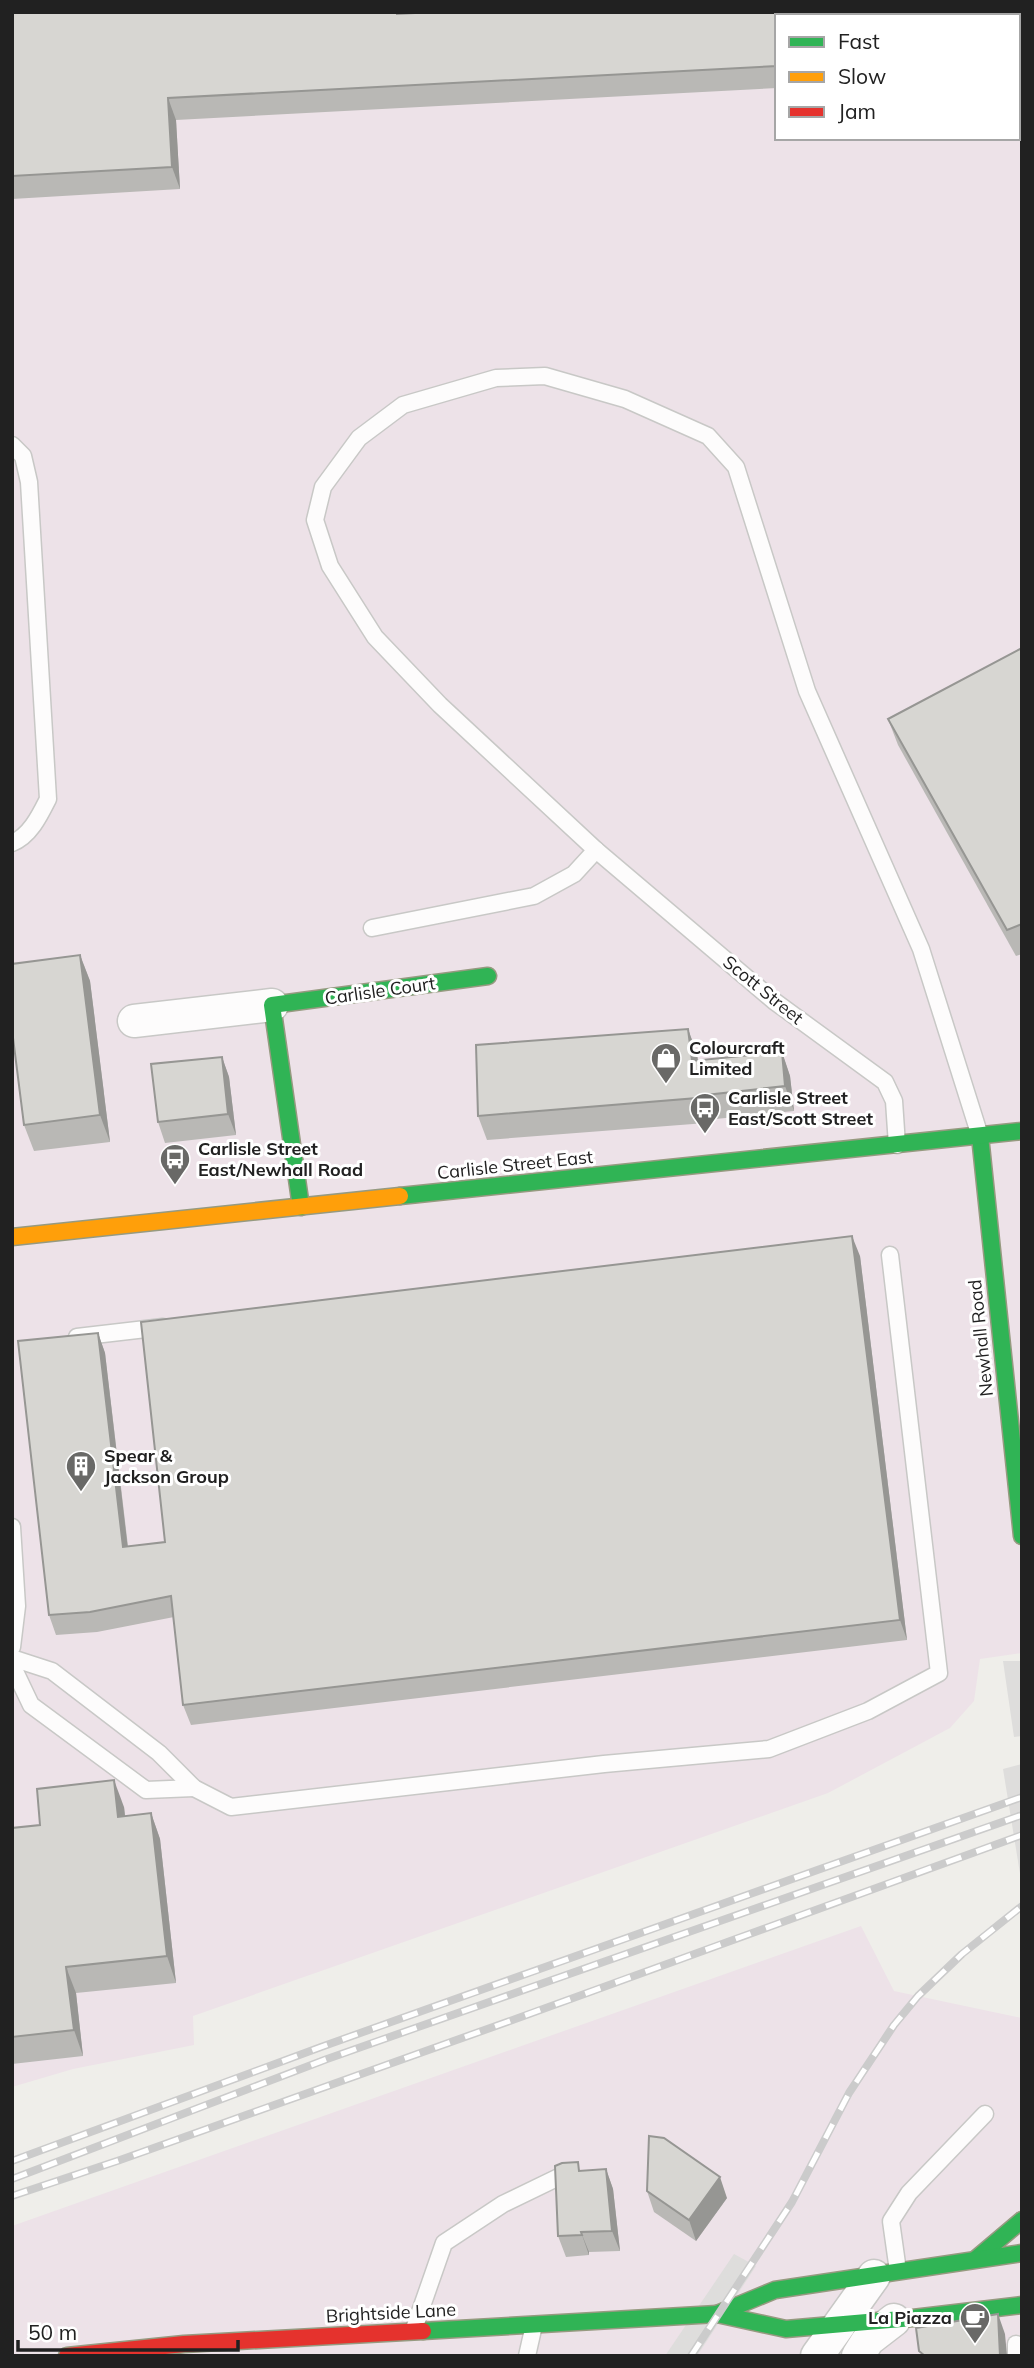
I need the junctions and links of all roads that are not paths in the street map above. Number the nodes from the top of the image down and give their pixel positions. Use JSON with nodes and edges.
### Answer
{"nodes":[{"id":1,"x":12,"y":445,"type":"edge"},
{"id":2,"x":12,"y":843,"type":"edge"},
{"id":3,"x":596,"y":850,"type":"junction"},
{"id":4,"x":372,"y":928,"type":"dead end"},
{"id":5,"x":488,"y":976,"type":"dead end"},
{"id":6,"x":272,"y":1005,"type":"junction"},
{"id":7,"x":134,"y":1021,"type":"dead end"},
{"id":8,"x":1022,"y":1131,"type":"edge"},
{"id":9,"x":979,"y":1136,"type":"junction"},
{"id":10,"x":897,"y":1144,"type":"junction"},
{"id":11,"x":302,"y":1207,"type":"junction"},
{"id":12,"x":12,"y":1237,"type":"edge"},
{"id":13,"x":890,"y":1255,"type":"dead end"},
{"id":14,"x":186,"y":1325,"type":"edge"},
{"id":15,"x":66,"y":1339,"type":"edge"},
{"id":16,"x":12,"y":1527,"type":"edge"},
{"id":17,"x":1022,"y":1536,"type":"edge"},
{"id":18,"x":12,"y":1647,"type":"edge"},
{"id":19,"x":12,"y":1658,"type":"edge"},
{"id":20,"x":12,"y":1665,"type":"edge"},
{"id":21,"x":194,"y":1788,"type":"junction"},
{"id":22,"x":985,"y":2113,"type":"dead end"},
{"id":23,"x":565,"y":2174,"type":"edge"},
{"id":24,"x":1022,"y":2220,"type":"edge"},
{"id":25,"x":1022,"y":2253,"type":"edge"},
{"id":26,"x":977,"y":2258,"type":"junction"},
{"id":27,"x":886,"y":2273,"type":"junction"},
{"id":28,"x":1022,"y":2305,"type":"edge"},
{"id":29,"x":717,"y":2314,"type":"junction"},
{"id":30,"x":894,"y":2320,"type":"junction"},
{"id":31,"x":838,"y":2324,"type":"junction"},
{"id":32,"x":534,"y":2325,"type":"junction"},
{"id":33,"x":786,"y":2329,"type":"junction"},
{"id":34,"x":414,"y":2332,"type":"junction"},
{"id":35,"x":148,"y":2351,"type":"edge"},
{"id":36,"x":821,"y":2354,"type":"edge"},
{"id":37,"x":67,"y":2356,"type":"edge"},
{"id":38,"x":527,"y":2356,"type":"edge"},
{"id":39,"x":858,"y":2356,"type":"edge"}],
"edges":[{"from":1,"to":2,"type":"lane"},
{"from":3,"to":4,"type":"lane"},
{"from":3,"to":9,"type":"lane","name":"Scott Street"},
{"from":3,"to":10,"type":"lane","name":"Scott Street"},
{"from":5,"to":6,"type":"main road","name":"Carlisle Court"},
{"from":6,"to":7,"type":"street","name":"Carlisle Court"},
{"from":6,"to":11,"type":"main road"},
{"from":8,"to":9,"type":"main road","name":"Carlisle Street East"},
{"from":9,"to":10,"type":"main road","name":"Carlisle Street East"},
{"from":9,"to":17,"type":"main road","name":"Newhall Road"},
{"from":10,"to":11,"type":"main road","name":"Carlisle Street East"},
{"from":11,"to":12,"type":"main road","name":"Carlisle Street East"},
{"from":13,"to":21,"type":"lane"},
{"from":14,"to":15,"type":"lane"},
{"from":16,"to":18,"type":"lane"},
{"from":19,"to":21,"type":"lane"},
{"from":20,"to":21,"type":"lane"},
{"from":22,"to":27,"type":"lane"},
{"from":23,"to":34,"type":"lane"},
{"from":24,"to":26,"type":"main road"},
{"from":25,"to":26,"type":"main road","name":"Brightside Lane"},
{"from":26,"to":27,"type":"main road","name":"Brightside Lane"},
{"from":27,"to":29,"type":"main road","name":"Brightside Lane"},
{"from":27,"to":31,"type":"street"},
{"from":28,"to":30,"type":"main road","name":"Brightside Lane"},
{"from":29,"to":32,"type":"main road","name":"Brightside Lane"},
{"from":29,"to":33,"type":"main road","name":"Brightside Lane"},
{"from":30,"to":31,"type":"main road","name":"Brightside Lane"},
{"from":30,"to":39,"type":"street"},
{"from":31,"to":33,"type":"main road","name":"Brightside Lane"},
{"from":31,"to":36,"type":"street"},
{"from":32,"to":34,"type":"main road","name":"Brightside Lane"},
{"from":32,"to":38,"type":"lane"},
{"from":33,"to":36,"type":"main road"},
{"from":34,"to":35,"type":"main road","name":"Brightside Lane"},
{"from":35,"to":37,"type":"main road","name":"Brightside Lane"}]}
